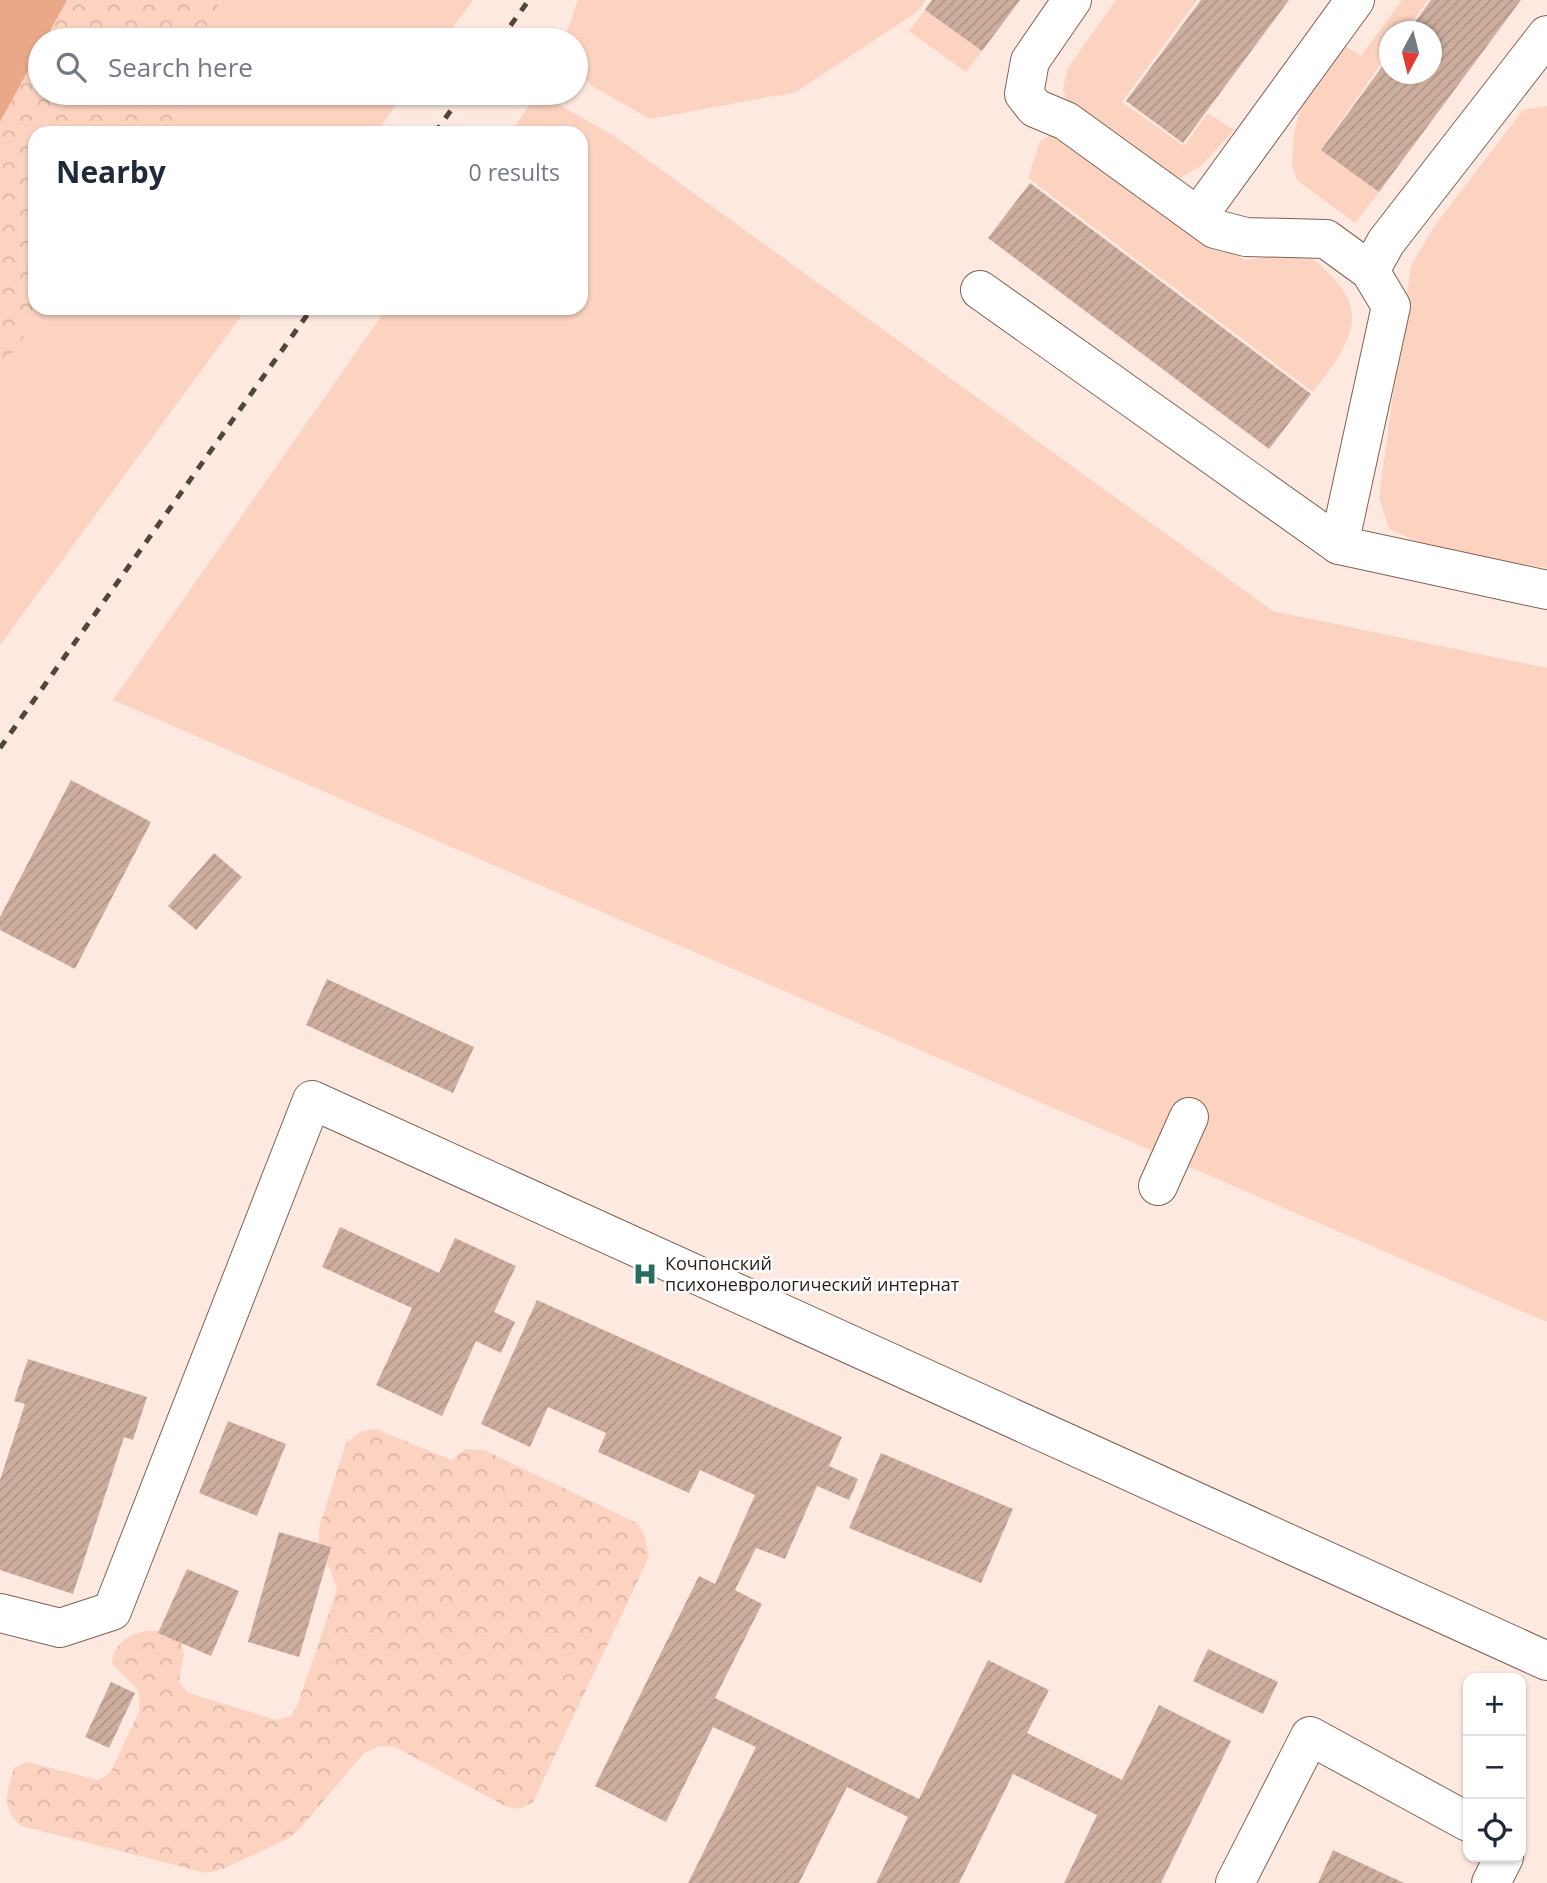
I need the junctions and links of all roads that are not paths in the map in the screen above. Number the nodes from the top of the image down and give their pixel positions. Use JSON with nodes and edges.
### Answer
{"nodes":[{"id":1,"x":1072,"y":0,"type":"edge"},
{"id":2,"x":1355,"y":0,"type":"edge"},
{"id":3,"x":1547,"y":35,"type":"edge"},
{"id":4,"x":1198,"y":216,"type":"junction"},
{"id":5,"x":1370,"y":271,"type":"junction"},
{"id":6,"x":980,"y":290,"type":"dead end"},
{"id":7,"x":1339,"y":545,"type":"junction"},
{"id":8,"x":1547,"y":590,"type":"edge"},
{"id":9,"x":1189,"y":1117,"type":"dead end"},
{"id":10,"x":1158,"y":1186,"type":"dead end"},
{"id":11,"x":0,"y":1613,"type":"edge"},
{"id":12,"x":1547,"y":1661,"type":"edge"},
{"id":13,"x":1463,"y":1819,"type":"edge"},
{"id":14,"x":1502,"y":1862,"type":"edge"},
{"id":15,"x":1235,"y":1883,"type":"edge"},
{"id":16,"x":1491,"y":1883,"type":"edge"}],
"edges":[{"from":1,"to":4,"type":"lane"},
{"from":2,"to":4,"type":"lane"},
{"from":3,"to":5,"type":"lane"},
{"from":4,"to":5,"type":"lane"},
{"from":5,"to":7,"type":"lane"},
{"from":6,"to":7,"type":"lane"},
{"from":7,"to":8,"type":"lane"},
{"from":9,"to":10,"type":"lane"},
{"from":11,"to":12,"type":"lane"},
{"from":13,"to":15,"type":"lane"},
{"from":14,"to":16,"type":"lane"}]}
